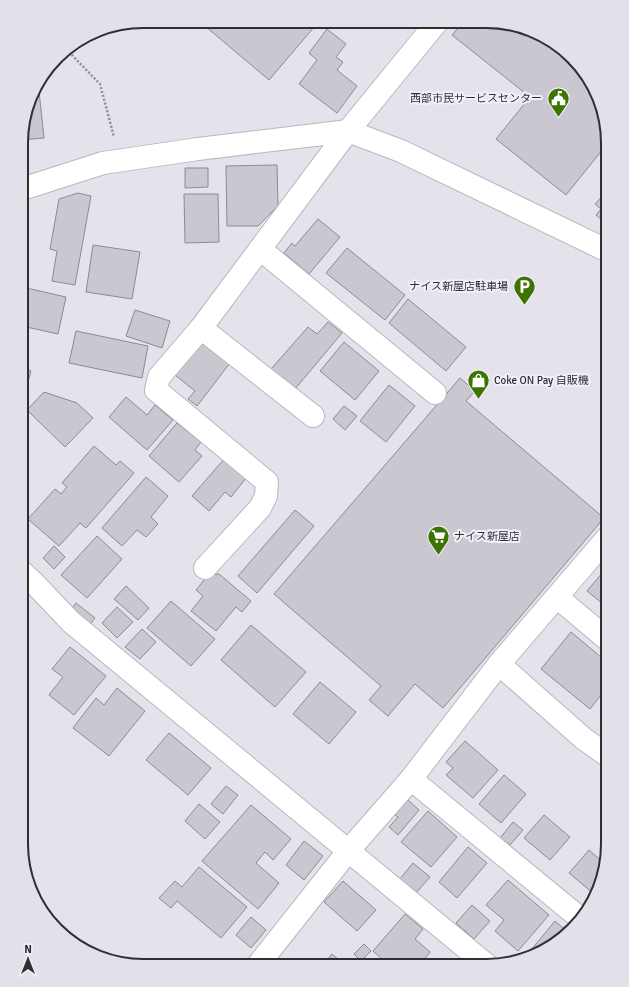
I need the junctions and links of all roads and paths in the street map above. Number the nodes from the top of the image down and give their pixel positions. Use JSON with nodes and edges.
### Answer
{"nodes":[{"id":1,"x":432,"y":28,"type":"edge"},
{"id":2,"x":70,"y":53,"type":"edge"},
{"id":3,"x":348,"y":131,"type":"junction"},
{"id":4,"x":121,"y":160,"type":"junction"},
{"id":5,"x":28,"y":187,"type":"edge"},
{"id":6,"x":601,"y":248,"type":"edge"},
{"id":7,"x":260,"y":249,"type":"junction"},
{"id":8,"x":200,"y":328,"type":"junction"},
{"id":9,"x":435,"y":393,"type":"dead end"},
{"id":10,"x":313,"y":416,"type":"dead end"},
{"id":11,"x":601,"y":545,"type":"edge"},
{"id":12,"x":205,"y":568,"type":"dead end"},
{"id":13,"x":28,"y":577,"type":"edge"},
{"id":14,"x":557,"y":598,"type":"junction"},
{"id":15,"x":601,"y":634,"type":"edge"},
{"id":16,"x":499,"y":664,"type":"junction"},
{"id":17,"x":601,"y":751,"type":"edge"},
{"id":18,"x":411,"y":779,"type":"junction"},
{"id":19,"x":349,"y":850,"type":"junction"},
{"id":20,"x":577,"y":915,"type":"edge"},
{"id":21,"x":263,"y":959,"type":"edge"},
{"id":22,"x":480,"y":959,"type":"edge"}],
"edges":[{"from":1,"to":3,"type":"street"},
{"from":2,"to":4,"type":"path"},
{"from":3,"to":4,"type":"street"},
{"from":3,"to":6,"type":"street"},
{"from":3,"to":7,"type":"street"},
{"from":4,"to":5,"type":"street"},
{"from":7,"to":8,"type":"street"},
{"from":7,"to":9,"type":"street"},
{"from":8,"to":10,"type":"street"},
{"from":8,"to":12,"type":"street"},
{"from":11,"to":14,"type":"street"},
{"from":13,"to":19,"type":"street"},
{"from":14,"to":15,"type":"street"},
{"from":14,"to":16,"type":"street"},
{"from":16,"to":17,"type":"street"},
{"from":16,"to":18,"type":"street"},
{"from":18,"to":19,"type":"street"},
{"from":18,"to":20,"type":"street"},
{"from":19,"to":21,"type":"street"},
{"from":19,"to":22,"type":"street"}]}
